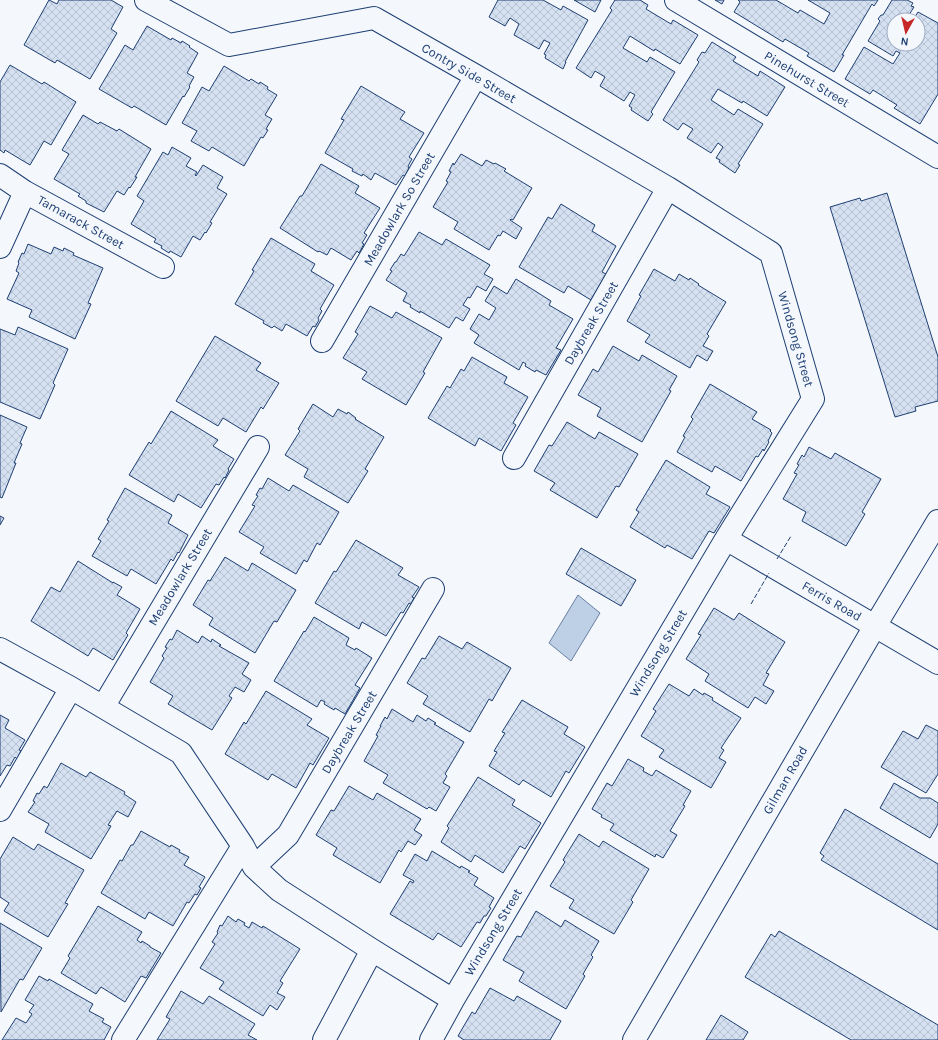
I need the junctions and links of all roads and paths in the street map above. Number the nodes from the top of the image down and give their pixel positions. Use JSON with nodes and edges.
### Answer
{"nodes":[{"id":1,"x":146,"y":0,"type":"edge"},
{"id":2,"x":676,"y":0,"type":"edge"},
{"id":3,"x":476,"y":76,"type":"junction"},
{"id":4,"x":938,"y":157,"type":"edge"},
{"id":5,"x":0,"y":175,"type":"edge"},
{"id":6,"x":668,"y":188,"type":"junction"},
{"id":7,"x":25,"y":192,"type":"junction"},
{"id":8,"x":0,"y":247,"type":"edge"},
{"id":9,"x":772,"y":253,"type":"joint"},
{"id":10,"x":163,"y":267,"type":"dead end"},
{"id":11,"x":322,"y":341,"type":"dead end"},
{"id":12,"x":258,"y":447,"type":"dead end"},
{"id":13,"x":514,"y":458,"type":"dead end"},
{"id":14,"x":938,"y":521,"type":"edge"},
{"id":15,"x":726,"y":539,"type":"junction"},
{"id":16,"x":433,"y":590,"type":"dead end"},
{"id":17,"x":875,"y":626,"type":"junction"},
{"id":18,"x":0,"y":649,"type":"edge"},
{"id":19,"x":938,"y":663,"type":"edge"},
{"id":20,"x":71,"y":688,"type":"junction"},
{"id":21,"x":103,"y":707,"type":"junction"},
{"id":22,"x":0,"y":810,"type":"edge"},
{"id":23,"x":243,"y":846,"type":"junction"},
{"id":24,"x":254,"y":867,"type":"junction"},
{"id":25,"x":372,"y":950,"type":"junction"},
{"id":26,"x":453,"y":1000,"type":"junction"},
{"id":27,"x":123,"y":1040,"type":"edge"},
{"id":28,"x":324,"y":1040,"type":"edge"},
{"id":29,"x":431,"y":1040,"type":"edge"},
{"id":30,"x":634,"y":1040,"type":"edge"}],
"edges":[{"from":1,"to":3,"type":"street","name":"Contry Side Street"},
{"from":2,"to":4,"type":"street","name":"Pinehurst Street"},
{"from":3,"to":6,"type":"street","name":"Contry Side Street"},
{"from":3,"to":11,"type":"street","name":"Meadowlark So Street"},
{"from":5,"to":7,"type":"street","name":"Tamarack Street"},
{"from":6,"to":9,"type":"street","name":"Contry Side Street"},
{"from":6,"to":13,"type":"street","name":"Daybreak Street"},
{"from":7,"to":8,"type":"street"},
{"from":7,"to":10,"type":"street","name":"Tamarack Street"},
{"from":9,"to":15,"type":"street","name":"Windsong Street"},
{"from":12,"to":21,"type":"street","name":"Meadowlark Street"},
{"from":14,"to":17,"type":"street","name":"Gilman Road"},
{"from":15,"to":17,"type":"street","name":"Ferris Road"},
{"from":15,"to":26,"type":"street","name":"Windsong Street"},
{"from":16,"to":24,"type":"street","name":"Daybreak Street"},
{"from":17,"to":19,"type":"street","name":"Ferris Road"},
{"from":17,"to":30,"type":"street","name":"Gilman Road"},
{"from":18,"to":20,"type":"street"},
{"from":20,"to":21,"type":"street"},
{"from":20,"to":22,"type":"street"},
{"from":21,"to":23,"type":"street"},
{"from":23,"to":24,"type":"street"},
{"from":23,"to":27,"type":"street"},
{"from":24,"to":25,"type":"street"},
{"from":25,"to":26,"type":"street"},
{"from":25,"to":28,"type":"street"},
{"from":26,"to":29,"type":"street","name":"Windsong Street"}]}
